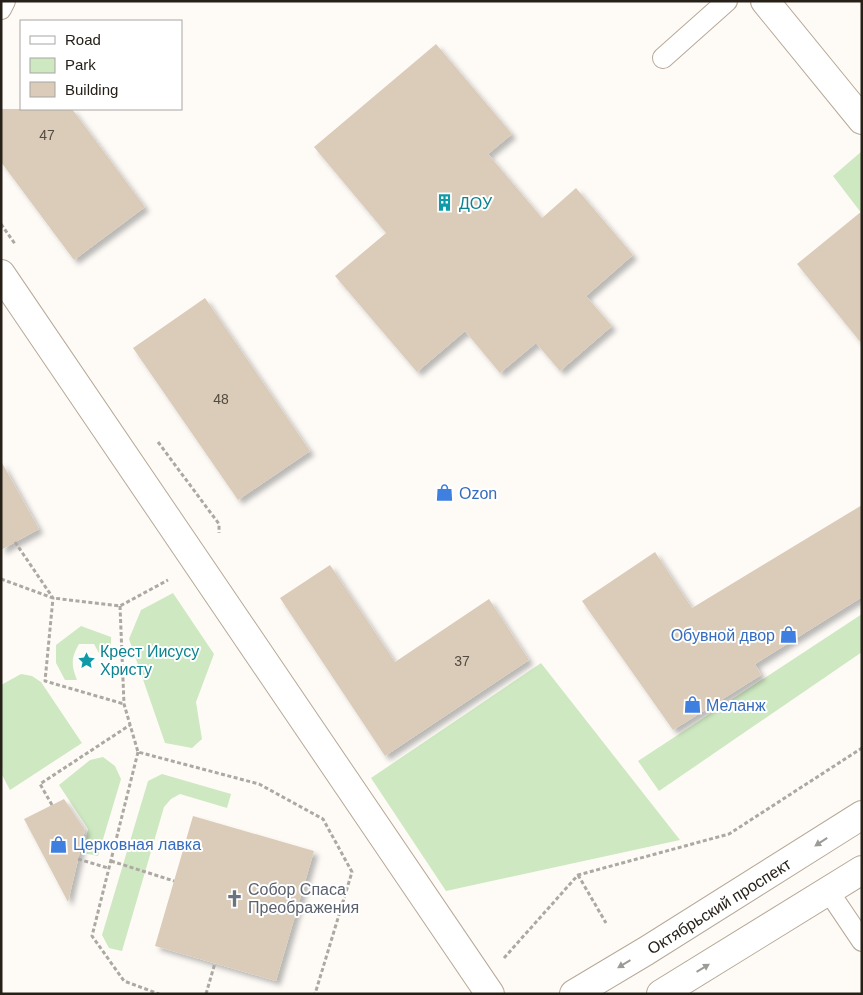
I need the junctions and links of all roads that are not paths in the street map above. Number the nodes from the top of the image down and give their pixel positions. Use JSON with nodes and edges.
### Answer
{"nodes":[{"id":1,"x":5,"y":1,"type":"edge"},
{"id":2,"x":727,"y":1,"type":"edge"},
{"id":3,"x":765,"y":1,"type":"edge"},
{"id":4,"x":1,"y":9,"type":"edge"},
{"id":5,"x":663,"y":58,"type":"dead end"},
{"id":6,"x":862,"y":120,"type":"edge"},
{"id":7,"x":1,"y":274,"type":"edge"},
{"id":8,"x":862,"y":815,"type":"edge"},
{"id":9,"x":862,"y":870,"type":"edge"},
{"id":10,"x":829,"y":892,"type":"junction"},
{"id":11,"x":862,"y":941,"type":"edge"},
{"id":12,"x":486,"y":988,"type":"edge"},
{"id":13,"x":574,"y":994,"type":"edge"},
{"id":14,"x":661,"y":994,"type":"edge"}],
"edges":[{"from":1,"to":4,"type":"lane"},
{"from":2,"to":5,"type":"lane"},
{"from":3,"to":6,"type":"street"},
{"from":7,"to":12,"type":"street"},
{"from":8,"to":13,"type":"street","name":"Октябрьский проспект","one_way":true},
{"from":9,"to":10,"type":"street"},
{"from":10,"to":11,"type":"lane"},
{"from":14,"to":10,"type":"street","one_way":true}]}
